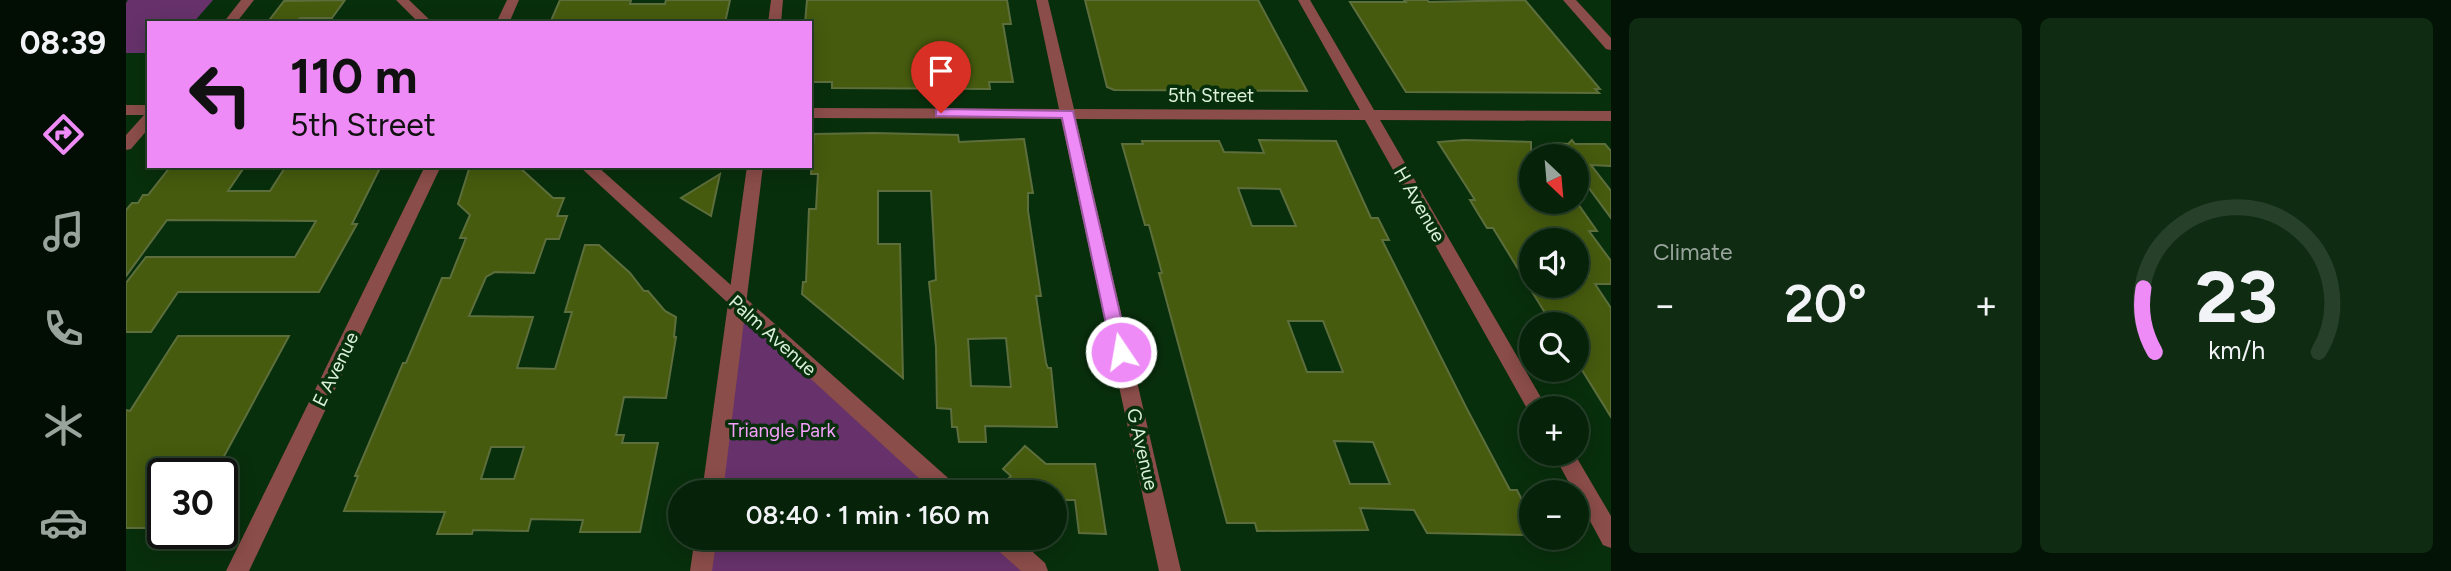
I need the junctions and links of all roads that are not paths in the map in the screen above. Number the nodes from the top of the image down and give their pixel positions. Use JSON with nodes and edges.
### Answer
{"nodes":[{"id":1,"x":248,"y":0,"type":"edge"},
{"id":2,"x":402,"y":0,"type":"edge"},
{"id":3,"x":513,"y":0,"type":"edge"},
{"id":4,"x":777,"y":0,"type":"edge"},
{"id":5,"x":1042,"y":0,"type":"edge"},
{"id":6,"x":1304,"y":0,"type":"edge"},
{"id":7,"x":1569,"y":0,"type":"edge"},
{"id":8,"x":231,"y":21,"type":"edge"},
{"id":9,"x":425,"y":21,"type":"edge"},
{"id":10,"x":503,"y":21,"type":"edge"},
{"id":11,"x":774,"y":21,"type":"edge"},
{"id":12,"x":1611,"y":46,"type":"edge"},
{"id":13,"x":126,"y":110,"type":"edge"},
{"id":14,"x":147,"y":110,"type":"edge"},
{"id":15,"x":812,"y":113,"type":"edge"},
{"id":16,"x":1068,"y":114,"type":"junction"},
{"id":17,"x":1370,"y":115,"type":"junction"},
{"id":18,"x":1611,"y":116,"type":"edge"},
{"id":19,"x":147,"y":120,"type":"edge"},
{"id":20,"x":126,"y":145,"type":"edge"},
{"id":21,"x":432,"y":168,"type":"edge"},
{"id":22,"x":755,"y":168,"type":"edge"},
{"id":23,"x":596,"y":170,"type":"edge"},
{"id":24,"x":737,"y":303,"type":"junction"},
{"id":25,"x":1530,"y":396,"type":"edge"},
{"id":26,"x":1570,"y":466,"type":"edge"},
{"id":27,"x":714,"y":480,"type":"edge"},
{"id":28,"x":936,"y":480,"type":"edge"},
{"id":29,"x":1611,"y":537,"type":"edge"},
{"id":30,"x":704,"y":550,"type":"edge"},
{"id":31,"x":1014,"y":550,"type":"edge"},
{"id":32,"x":237,"y":571,"type":"edge"},
{"id":33,"x":701,"y":571,"type":"edge"},
{"id":34,"x":1037,"y":571,"type":"edge"},
{"id":35,"x":1170,"y":571,"type":"edge"}],
"edges":[{"from":1,"to":8,"type":"street"},
{"from":2,"to":9,"type":"street"},
{"from":3,"to":10,"type":"street"},
{"from":4,"to":11,"type":"street"},
{"from":5,"to":16,"type":"street","name":"G Avenue"},
{"from":6,"to":17,"type":"street","name":"H Avenue"},
{"from":7,"to":12,"type":"street"},
{"from":13,"to":14,"type":"street"},
{"from":15,"to":16,"type":"street","name":"5th Street"},
{"from":16,"to":17,"type":"street","name":"5th Street"},
{"from":16,"to":35,"type":"street","name":"G Avenue"},
{"from":17,"to":18,"type":"street","name":"5th Street"},
{"from":17,"to":25,"type":"street","name":"H Avenue"},
{"from":19,"to":20,"type":"street"},
{"from":21,"to":32,"type":"street","name":"E Avenue"},
{"from":22,"to":24,"type":"street"},
{"from":23,"to":24,"type":"street","name":"Palm Avenue"},
{"from":24,"to":27,"type":"street"},
{"from":24,"to":28,"type":"street","name":"Palm Avenue"},
{"from":26,"to":29,"type":"street"},
{"from":30,"to":33,"type":"street"},
{"from":31,"to":34,"type":"street"}]}
